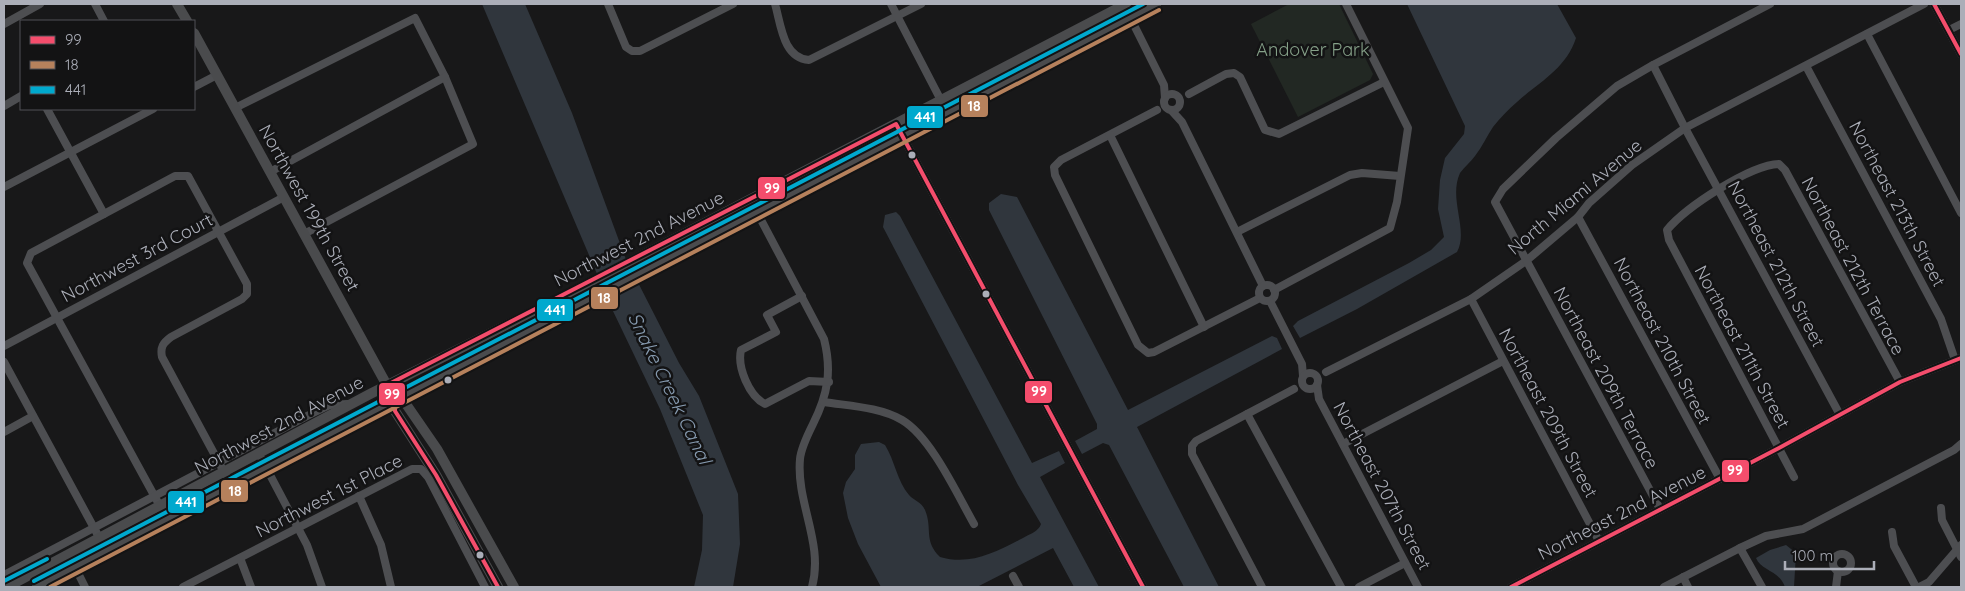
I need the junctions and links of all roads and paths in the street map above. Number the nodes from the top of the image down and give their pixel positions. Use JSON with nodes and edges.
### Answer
{"nodes":[{"id":1,"x":40,"y":4,"type":"edge"},
{"id":2,"x":95,"y":4,"type":"edge"},
{"id":3,"x":177,"y":4,"type":"edge"},
{"id":4,"x":608,"y":4,"type":"edge"},
{"id":5,"x":733,"y":4,"type":"edge"},
{"id":6,"x":775,"y":4,"type":"edge"},
{"id":7,"x":891,"y":4,"type":"edge"},
{"id":8,"x":921,"y":4,"type":"edge"},
{"id":9,"x":1123,"y":4,"type":"edge"},
{"id":10,"x":1156,"y":4,"type":"edge"},
{"id":11,"x":1346,"y":4,"type":"edge"},
{"id":12,"x":1770,"y":4,"type":"edge"},
{"id":13,"x":1924,"y":4,"type":"edge"},
{"id":14,"x":1934,"y":4,"type":"edge"},
{"id":15,"x":897,"y":16,"type":"junction"},
{"id":16,"x":1130,"y":18,"type":"junction"},
{"id":17,"x":103,"y":20,"type":"edge"},
{"id":18,"x":186,"y":20,"type":"edge"},
{"id":19,"x":4,"y":24,"type":"edge"},
{"id":20,"x":1961,"y":24,"type":"edge"},
{"id":21,"x":1949,"y":30,"type":"junction"},
{"id":22,"x":1867,"y":34,"type":"junction"},
{"id":23,"x":195,"y":35,"type":"edge"},
{"id":24,"x":1961,"y":54,"type":"edge"},
{"id":25,"x":1653,"y":65,"type":"junction"},
{"id":26,"x":1806,"y":66,"type":"junction"},
{"id":27,"x":217,"y":75,"type":"junction"},
{"id":28,"x":445,"y":77,"type":"junction"},
{"id":29,"x":1384,"y":82,"type":"junction"},
{"id":30,"x":1164,"y":85,"type":"junction"},
{"id":31,"x":195,"y":86,"type":"edge"},
{"id":32,"x":1189,"y":94,"type":"junction"},
{"id":33,"x":1176,"y":95,"type":"junction"},
{"id":34,"x":20,"y":97,"type":"edge"},
{"id":35,"x":1165,"y":99,"type":"junction"},
{"id":36,"x":941,"y":100,"type":"junction"},
{"id":37,"x":1180,"y":105,"type":"junction"},
{"id":38,"x":4,"y":106,"type":"edge"},
{"id":39,"x":235,"y":108,"type":"junction"},
{"id":40,"x":49,"y":110,"type":"edge"},
{"id":41,"x":151,"y":110,"type":"edge"},
{"id":42,"x":1157,"y":110,"type":"junction"},
{"id":43,"x":1170,"y":110,"type":"junction"},
{"id":44,"x":947,"y":112,"type":"junction"},
{"id":45,"x":1181,"y":119,"type":"junction"},
{"id":46,"x":896,"y":124,"type":"junction"},
{"id":47,"x":1684,"y":128,"type":"junction"},
{"id":48,"x":1110,"y":135,"type":"junction"},
{"id":49,"x":902,"y":136,"type":"junction"},
{"id":50,"x":71,"y":152,"type":"junction"},
{"id":51,"x":270,"y":172,"type":"junction"},
{"id":52,"x":1400,"y":176,"type":"junction"},
{"id":53,"x":4,"y":187,"type":"edge"},
{"id":54,"x":1719,"y":188,"type":"junction"},
{"id":55,"x":284,"y":197,"type":"junction"},
{"id":56,"x":750,"y":199,"type":"junction"},
{"id":57,"x":757,"y":211,"type":"junction"},
{"id":58,"x":1961,"y":213,"type":"edge"},
{"id":59,"x":104,"y":214,"type":"junction"},
{"id":60,"x":1578,"y":217,"type":"junction"},
{"id":61,"x":220,"y":232,"type":"junction"},
{"id":62,"x":1237,"y":232,"type":"junction"},
{"id":63,"x":304,"y":234,"type":"junction"},
{"id":64,"x":679,"y":237,"type":"junction"},
{"id":65,"x":684,"y":249,"type":"junction"},
{"id":66,"x":1526,"y":260,"type":"junction"},
{"id":67,"x":1263,"y":286,"type":"junction"},
{"id":68,"x":1274,"y":290,"type":"junction"},
{"id":69,"x":802,"y":296,"type":"junction"},
{"id":70,"x":1260,"y":298,"type":"junction"},
{"id":71,"x":1471,"y":300,"type":"junction"},
{"id":72,"x":1270,"y":301,"type":"junction"},
{"id":73,"x":57,"y":318,"type":"junction"},
{"id":74,"x":519,"y":319,"type":"junction"},
{"id":75,"x":1204,"y":327,"type":"junction"},
{"id":76,"x":525,"y":332,"type":"junction"},
{"id":77,"x":4,"y":346,"type":"edge"},
{"id":78,"x":1958,"y":359,"type":"edge"},
{"id":79,"x":1503,"y":361,"type":"junction"},
{"id":80,"x":4,"y":362,"type":"edge"},
{"id":81,"x":1326,"y":372,"type":"junction"},
{"id":82,"x":1307,"y":376,"type":"junction"},
{"id":83,"x":829,"y":382,"type":"junction"},
{"id":84,"x":1900,"y":382,"type":"junction"},
{"id":85,"x":1318,"y":383,"type":"junction"},
{"id":86,"x":387,"y":385,"type":"junction"},
{"id":87,"x":1307,"y":388,"type":"junction"},
{"id":88,"x":1294,"y":389,"type":"junction"},
{"id":89,"x":1319,"y":398,"type":"junction"},
{"id":90,"x":395,"y":400,"type":"junction"},
{"id":91,"x":824,"y":402,"type":"junction"},
{"id":92,"x":353,"y":403,"type":"junction"},
{"id":93,"x":1247,"y":414,"type":"junction"},
{"id":94,"x":1840,"y":415,"type":"junction"},
{"id":95,"x":32,"y":416,"type":"junction"},
{"id":96,"x":4,"y":432,"type":"edge"},
{"id":97,"x":1343,"y":444,"type":"junction"},
{"id":98,"x":1961,"y":444,"type":"edge"},
{"id":99,"x":1779,"y":448,"type":"junction"},
{"id":100,"x":259,"y":454,"type":"junction"},
{"id":101,"x":219,"y":462,"type":"junction"},
{"id":102,"x":266,"y":467,"type":"junction"},
{"id":103,"x":225,"y":472,"type":"junction"},
{"id":104,"x":1794,"y":476,"type":"dead end"},
{"id":105,"x":1720,"y":479,"type":"junction"},
{"id":106,"x":231,"y":485,"type":"junction"},
{"id":107,"x":153,"y":496,"type":"junction"},
{"id":108,"x":359,"y":496,"type":"junction"},
{"id":109,"x":159,"y":508,"type":"junction"},
{"id":110,"x":1940,"y":508,"type":"dead end"},
{"id":111,"x":1660,"y":510,"type":"junction"},
{"id":112,"x":167,"y":519,"type":"junction"},
{"id":113,"x":974,"y":524,"type":"dead end"},
{"id":114,"x":94,"y":527,"type":"junction"},
{"id":115,"x":298,"y":528,"type":"junction"},
{"id":116,"x":1892,"y":532,"type":"dead end"},
{"id":117,"x":100,"y":539,"type":"junction"},
{"id":118,"x":1599,"y":541,"type":"junction"},
{"id":119,"x":1959,"y":547,"type":"edge"},
{"id":120,"x":1740,"y":548,"type":"junction"},
{"id":121,"x":69,"y":555,"type":"junction"},
{"id":122,"x":1961,"y":557,"type":"edge"},
{"id":123,"x":240,"y":558,"type":"junction"},
{"id":124,"x":1405,"y":563,"type":"junction"},
{"id":125,"x":76,"y":567,"type":"junction"},
{"id":126,"x":1838,"y":571,"type":"dead end"},
{"id":127,"x":4,"y":575,"type":"edge"},
{"id":128,"x":1013,"y":576,"type":"dead end"},
{"id":129,"x":1683,"y":577,"type":"junction"},
{"id":130,"x":8,"y":587,"type":"edge"},
{"id":131,"x":37,"y":587,"type":"edge"},
{"id":132,"x":86,"y":587,"type":"edge"},
{"id":133,"x":183,"y":587,"type":"edge"},
{"id":134,"x":251,"y":587,"type":"edge"},
{"id":135,"x":322,"y":587,"type":"edge"},
{"id":136,"x":391,"y":587,"type":"edge"},
{"id":137,"x":485,"y":587,"type":"edge"},
{"id":138,"x":498,"y":587,"type":"edge"},
{"id":139,"x":514,"y":587,"type":"edge"},
{"id":140,"x":812,"y":587,"type":"edge"},
{"id":141,"x":1019,"y":587,"type":"edge"},
{"id":142,"x":1143,"y":587,"type":"edge"},
{"id":143,"x":1262,"y":587,"type":"edge"},
{"id":144,"x":1341,"y":587,"type":"edge"},
{"id":145,"x":1359,"y":587,"type":"edge"},
{"id":146,"x":1418,"y":587,"type":"edge"},
{"id":147,"x":1511,"y":587,"type":"edge"},
{"id":148,"x":1664,"y":587,"type":"edge"},
{"id":149,"x":1688,"y":587,"type":"edge"},
{"id":150,"x":1762,"y":587,"type":"edge"},
{"id":151,"x":1836,"y":587,"type":"edge"},
{"id":152,"x":1917,"y":587,"type":"edge"}],
"edges":[{"from":1,"to":19,"type":"street"},
{"from":2,"to":17,"type":"street"},
{"from":3,"to":18,"type":"main road"},
{"from":4,"to":5,"type":"street"},
{"from":6,"to":15,"type":"street"},
{"from":7,"to":15,"type":"street"},
{"from":8,"to":15,"type":"street"},
{"from":9,"to":16,"type":"street"},
{"from":9,"to":36,"type":"main road","name":"Northwest 2nd Avenue"},
{"from":10,"to":16,"type":"main road","name":"Northwest 2nd Avenue"},
{"from":11,"to":29,"type":"street"},
{"from":12,"to":25,"type":"street"},
{"from":13,"to":22,"type":"street","name":"North Miami Avenue"},
{"from":14,"to":21,"type":"street"},
{"from":15,"to":36,"type":"street"},
{"from":16,"to":30,"type":"street"},
{"from":16,"to":44,"type":"main road","name":"Northwest 2nd Avenue"},
{"from":20,"to":21,"type":"street"},
{"from":21,"to":24,"type":"street"},
{"from":22,"to":26,"type":"street","name":"North Miami Avenue"},
{"from":22,"to":58,"type":"street"},
{"from":23,"to":27,"type":"main road","name":"Northwest 199th Street"},
{"from":25,"to":47,"type":"street","name":"Northeast 212th Street"},
{"from":25,"to":66,"type":"street","name":"Northeast 209th Terrace"},
{"from":26,"to":47,"type":"street","name":"North Miami Avenue"},
{"from":26,"to":78,"type":"street","name":"Northeast 213th Street"},
{"from":27,"to":31,"type":"street"},
{"from":27,"to":39,"type":"main road","name":"Northwest 199th Street"},
{"from":28,"to":39,"type":"street"},
{"from":28,"to":51,"type":"street"},
{"from":28,"to":63,"type":"street"},
{"from":29,"to":32,"type":"street"},
{"from":29,"to":52,"type":"street"},
{"from":30,"to":33,"type":"street"},
{"from":30,"to":35,"type":"street"},
{"from":32,"to":33,"type":"street"},
{"from":32,"to":37,"type":"street"},
{"from":33,"to":35,"type":"street"},
{"from":33,"to":37,"type":"street"},
{"from":34,"to":38,"type":"street"},
{"from":35,"to":42,"type":"street"},
{"from":35,"to":43,"type":"street"},
{"from":36,"to":44,"type":"street"},
{"from":36,"to":46,"type":"main road","name":"Northwest 2nd Avenue"},
{"from":37,"to":43,"type":"street"},
{"from":37,"to":45,"type":"street"},
{"from":39,"to":51,"type":"main road","name":"Northwest 199th Street"},
{"from":40,"to":50,"type":"street"},
{"from":41,"to":50,"type":"street"},
{"from":42,"to":43,"type":"street"},
{"from":42,"to":48,"type":"street"},
{"from":43,"to":45,"type":"street"},
{"from":44,"to":49,"type":"main road","name":"Northwest 2nd Avenue"},
{"from":45,"to":62,"type":"street"},
{"from":46,"to":49,"type":"street"},
{"from":46,"to":56,"type":"main road","name":"Northwest 2nd Avenue"},
{"from":47,"to":54,"type":"street","name":"Northeast 212th Street"},
{"from":47,"to":60,"type":"street","name":"North Miami Avenue"},
{"from":48,"to":75,"type":"street"},
{"from":48,"to":75,"type":"street"},
{"from":49,"to":57,"type":"main road","name":"Northwest 2nd Avenue"},
{"from":49,"to":142,"type":"street"},
{"from":50,"to":53,"type":"street"},
{"from":50,"to":59,"type":"street"},
{"from":51,"to":55,"type":"main road","name":"Northwest 199th Street"},
{"from":52,"to":62,"type":"street"},
{"from":52,"to":68,"type":"street"},
{"from":54,"to":84,"type":"street","name":"Northeast 212th Terrace"},
{"from":54,"to":94,"type":"street","name":"Northeast 212th Street"},
{"from":54,"to":99,"type":"street","name":"Northeast 211th Street"},
{"from":55,"to":61,"type":"street","name":"Northwest 3rd Court"},
{"from":55,"to":63,"type":"main road","name":"Northwest 199th Street"},
{"from":56,"to":57,"type":"street"},
{"from":56,"to":64,"type":"main road","name":"Northwest 2nd Avenue"},
{"from":57,"to":65,"type":"main road","name":"Northwest 2nd Avenue"},
{"from":57,"to":69,"type":"street"},
{"from":59,"to":61,"type":"street"},
{"from":59,"to":73,"type":"street"},
{"from":60,"to":66,"type":"street","name":"North Miami Avenue"},
{"from":60,"to":105,"type":"street","name":"Northeast 210th Street"},
{"from":61,"to":73,"type":"street","name":"Northwest 3rd Court"},
{"from":61,"to":101,"type":"street"},
{"from":62,"to":67,"type":"street"},
{"from":63,"to":86,"type":"main road","name":"Northwest 199th Street"},
{"from":64,"to":65,"type":"street"},
{"from":64,"to":74,"type":"main road","name":"Northwest 2nd Avenue"},
{"from":65,"to":76,"type":"main road","name":"Northwest 2nd Avenue"},
{"from":66,"to":71,"type":"street","name":"North Miami Avenue"},
{"from":66,"to":111,"type":"street","name":"Northeast 209th Terrace"},
{"from":67,"to":68,"type":"street"},
{"from":67,"to":70,"type":"street"},
{"from":68,"to":72,"type":"street"},
{"from":69,"to":83,"type":"street"},
{"from":69,"to":83,"type":"street"},
{"from":70,"to":72,"type":"street"},
{"from":70,"to":75,"type":"street"},
{"from":71,"to":79,"type":"street","name":"Northeast 209th Street"},
{"from":71,"to":81,"type":"street","name":"North Miami Avenue"},
{"from":72,"to":82,"type":"street"},
{"from":73,"to":77,"type":"street","name":"Northwest 3rd Court"},
{"from":73,"to":107,"type":"street"},
{"from":74,"to":76,"type":"street"},
{"from":74,"to":86,"type":"main road","name":"Northwest 2nd Avenue"},
{"from":76,"to":90,"type":"main road","name":"Northwest 2nd Avenue"},
{"from":78,"to":84,"type":"street","name":"Northeast 2nd Avenue"},
{"from":79,"to":97,"type":"street"},
{"from":79,"to":118,"type":"street","name":"Northeast 209th Street"},
{"from":80,"to":95,"type":"street"},
{"from":81,"to":82,"type":"street","name":"North Miami Avenue"},
{"from":81,"to":85,"type":"street","name":"North Miami Avenue"},
{"from":82,"to":85,"type":"street"},
{"from":82,"to":87,"type":"street"},
{"from":82,"to":88,"type":"street"},
{"from":83,"to":91,"type":"street"},
{"from":84,"to":94,"type":"street","name":"Northeast 2nd Avenue"},
{"from":85,"to":87,"type":"street"},
{"from":85,"to":89,"type":"street","name":"Northeast 207th Street"},
{"from":86,"to":90,"type":"main road","name":"Northwest 199th Street"},
{"from":86,"to":92,"type":"main road","name":"Northwest 2nd Avenue"},
{"from":87,"to":88,"type":"street"},
{"from":87,"to":89,"type":"street","name":"Northeast 207th Street"},
{"from":88,"to":93,"type":"street"},
{"from":89,"to":97,"type":"street","name":"Northeast 207th Street"},
{"from":90,"to":102,"type":"main road","name":"Northwest 2nd Avenue"},
{"from":90,"to":138,"type":"main road","name":"Northwest 199th Street"},
{"from":90,"to":139,"type":"main road","name":"Northwest 199th Street"},
{"from":91,"to":113,"type":"street"},
{"from":91,"to":140,"type":"street"},
{"from":92,"to":100,"type":"main road","name":"Northwest 2nd Avenue"},
{"from":92,"to":101,"type":"street"},
{"from":93,"to":143,"type":"street"},
{"from":93,"to":144,"type":"street"},
{"from":94,"to":99,"type":"street","name":"Northeast 2nd Avenue"},
{"from":95,"to":96,"type":"street"},
{"from":95,"to":114,"type":"street"},
{"from":97,"to":124,"type":"street","name":"Northeast 207th Street"},
{"from":98,"to":120,"type":"street"},
{"from":99,"to":104,"type":"street","name":"Northeast 211th Street"},
{"from":99,"to":105,"type":"street","name":"Northeast 2nd Avenue"},
{"from":100,"to":102,"type":"street"},
{"from":100,"to":103,"type":"main road","name":"Northwest 2nd Avenue"},
{"from":101,"to":103,"type":"street"},
{"from":101,"to":107,"type":"street"},
{"from":102,"to":106,"type":"main road","name":"Northwest 2nd Avenue"},
{"from":102,"to":115,"type":"street"},
{"from":103,"to":106,"type":"street"},
{"from":103,"to":109,"type":"main road","name":"Northwest 2nd Avenue"},
{"from":105,"to":111,"type":"street","name":"Northeast 2nd Avenue"},
{"from":106,"to":112,"type":"main road","name":"Northwest 2nd Avenue"},
{"from":107,"to":109,"type":"street"},
{"from":107,"to":114,"type":"street"},
{"from":108,"to":115,"type":"street","name":"Northwest 1st Place"},
{"from":108,"to":136,"type":"street"},
{"from":108,"to":137,"type":"street","name":"Northwest 1st Place"},
{"from":109,"to":112,"type":"street"},
{"from":109,"to":117,"type":"main road","name":"Northwest 2nd Avenue"},
{"from":110,"to":119,"type":"street"},
{"from":111,"to":118,"type":"street","name":"Northeast 2nd Avenue"},
{"from":112,"to":125,"type":"main road","name":"Northwest 2nd Avenue"},
{"from":114,"to":117,"type":"street"},
{"from":114,"to":127,"type":"street"},
{"from":115,"to":123,"type":"street","name":"Northwest 1st Place"},
{"from":115,"to":135,"type":"street"},
{"from":116,"to":152,"type":"street"},
{"from":117,"to":121,"type":"main road","name":"Northwest 2nd Avenue"},
{"from":118,"to":147,"type":"street","name":"Northeast 2nd Avenue"},
{"from":119,"to":122,"type":"street"},
{"from":119,"to":152,"type":"street"},
{"from":120,"to":129,"type":"street"},
{"from":120,"to":150,"type":"street"},
{"from":121,"to":125,"type":"street"},
{"from":121,"to":130,"type":"main road","name":"Northwest 2nd Avenue"},
{"from":123,"to":133,"type":"street","name":"Northwest 1st Place"},
{"from":123,"to":134,"type":"street"},
{"from":124,"to":145,"type":"street"},
{"from":124,"to":146,"type":"street","name":"Northeast 207th Street"},
{"from":125,"to":131,"type":"main road","name":"Northwest 2nd Avenue"},
{"from":125,"to":132,"type":"street"},
{"from":126,"to":151,"type":"street"},
{"from":128,"to":141,"type":"street"},
{"from":129,"to":148,"type":"street"},
{"from":129,"to":149,"type":"street"}]}
